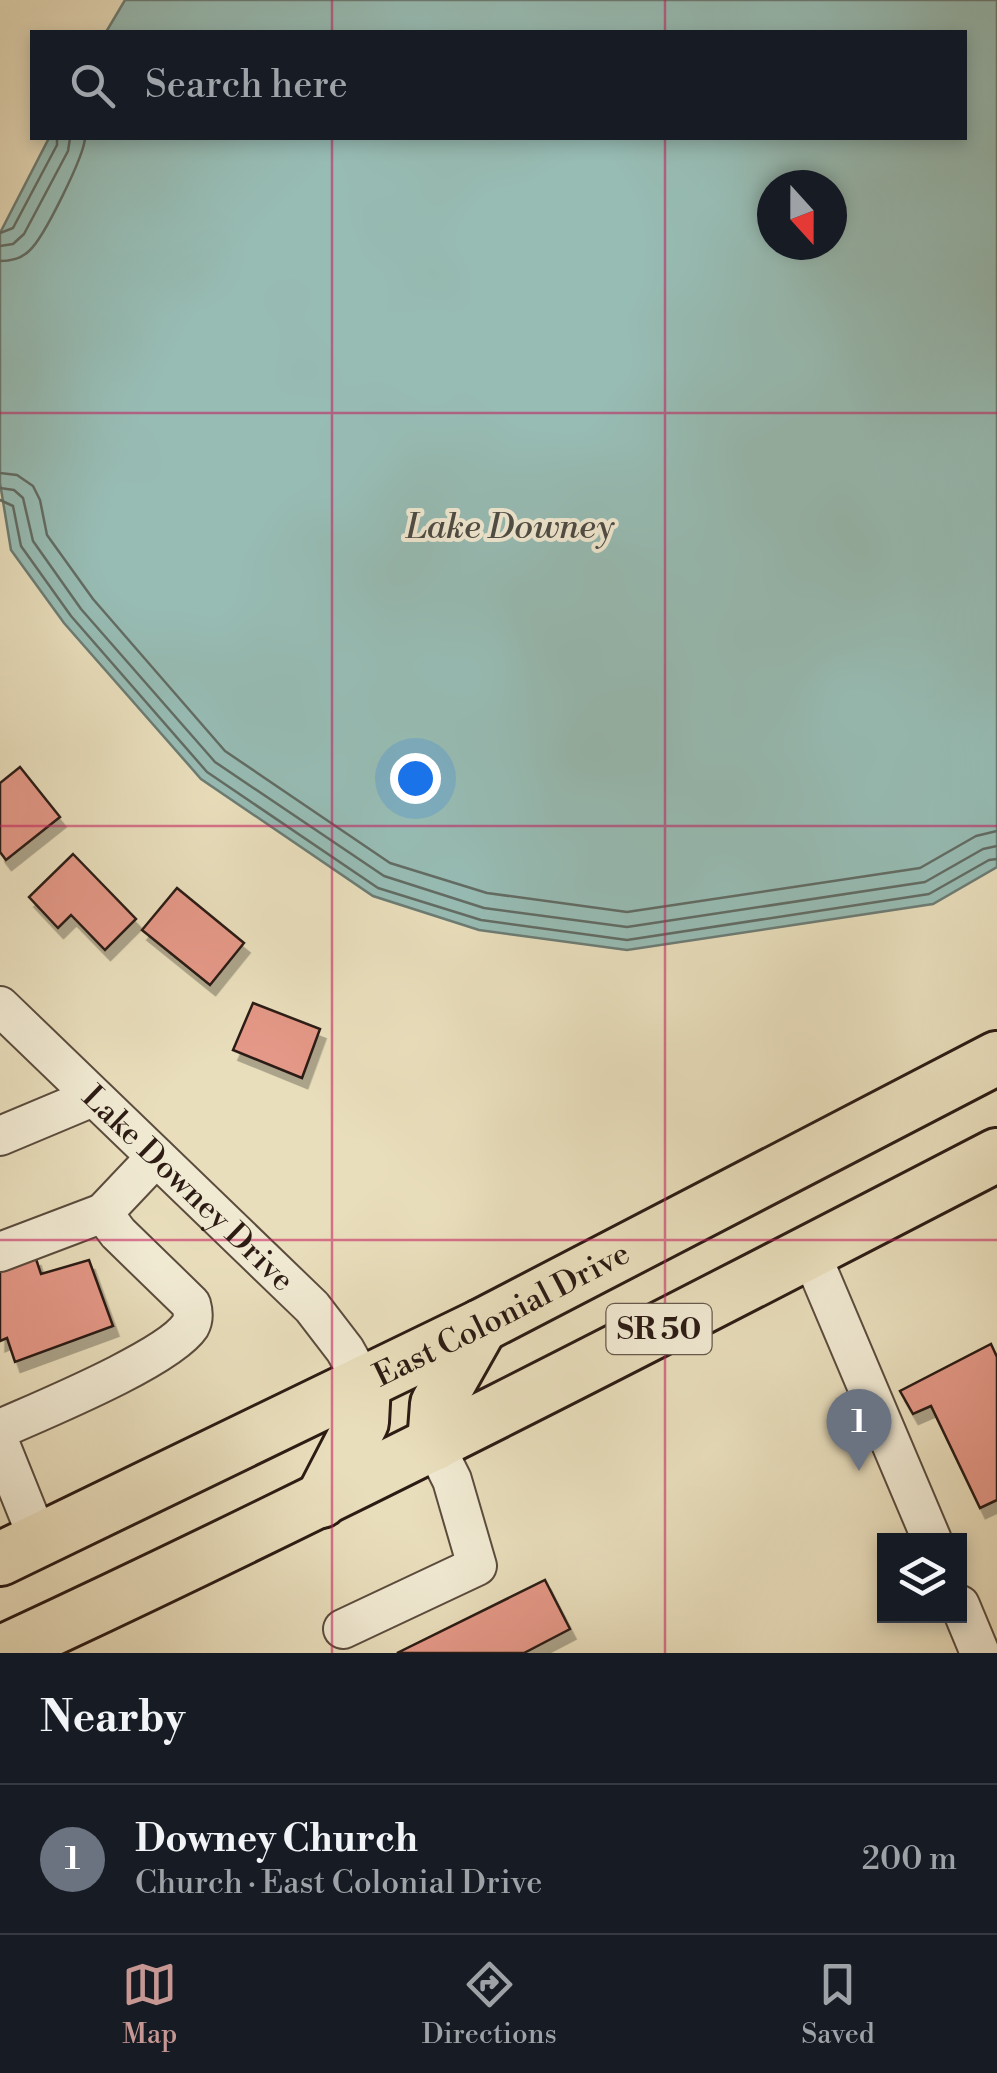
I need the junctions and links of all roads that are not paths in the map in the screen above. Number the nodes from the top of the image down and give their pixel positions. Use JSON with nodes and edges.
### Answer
{"nodes":[{"id":1,"x":0,"y":1006,"type":"edge"},
{"id":2,"x":997,"y":1058,"type":"edge"},
{"id":3,"x":93,"y":1097,"type":"junction"},
{"id":4,"x":0,"y":1136,"type":"edge"},
{"id":5,"x":997,"y":1155,"type":"edge"},
{"id":6,"x":156,"y":1157,"type":"junction"},
{"id":7,"x":103,"y":1213,"type":"junction"},
{"id":8,"x":0,"y":1252,"type":"edge"},
{"id":9,"x":810,"y":1252,"type":"junction"},
{"id":10,"x":482,"y":1326,"type":"junction"},
{"id":11,"x":364,"y":1384,"type":"junction"},
{"id":12,"x":0,"y":1429,"type":"edge"},
{"id":13,"x":0,"y":1444,"type":"edge"},
{"id":14,"x":434,"y":1444,"type":"junction"},
{"id":15,"x":321,"y":1501,"type":"junction"},
{"id":16,"x":929,"y":1533,"type":"edge"},
{"id":17,"x":20,"y":1550,"type":"edge"},
{"id":18,"x":967,"y":1621,"type":"edge"},
{"id":19,"x":343,"y":1629,"type":"dead end"},
{"id":20,"x":32,"y":1646,"type":"edge"},
{"id":21,"x":980,"y":1653,"type":"edge"}],
"edges":[{"from":1,"to":3,"type":"street","name":"Lake Downey Drive"},
{"from":2,"to":10,"type":"highway","name":"East Colonial Drive","number":"SR 50"},
{"from":3,"to":4,"type":"street"},
{"from":3,"to":6,"type":"street","name":"Lake Downey Drive"},
{"from":5,"to":9,"type":"highway","number":"SR 50"},
{"from":6,"to":7,"type":"street"},
{"from":6,"to":11,"type":"street","name":"Lake Downey Drive"},
{"from":7,"to":8,"type":"street"},
{"from":7,"to":12,"type":"street"},
{"from":9,"to":14,"type":"highway","number":"SR 50"},
{"from":9,"to":16,"type":"street"},
{"from":10,"to":11,"type":"highway","name":"East Colonial Drive","number":"SR 50"},
{"from":10,"to":14,"type":"highway"},
{"from":11,"to":15,"type":"highway"},
{"from":11,"to":17,"type":"highway","name":"East Colonial Drive","number":"SR 50"},
{"from":13,"to":17,"type":"street"},
{"from":14,"to":15,"type":"highway","number":"SR 50"},
{"from":14,"to":19,"type":"street"},
{"from":15,"to":20,"type":"highway","number":"SR 50"},
{"from":18,"to":21,"type":"street"}]}
